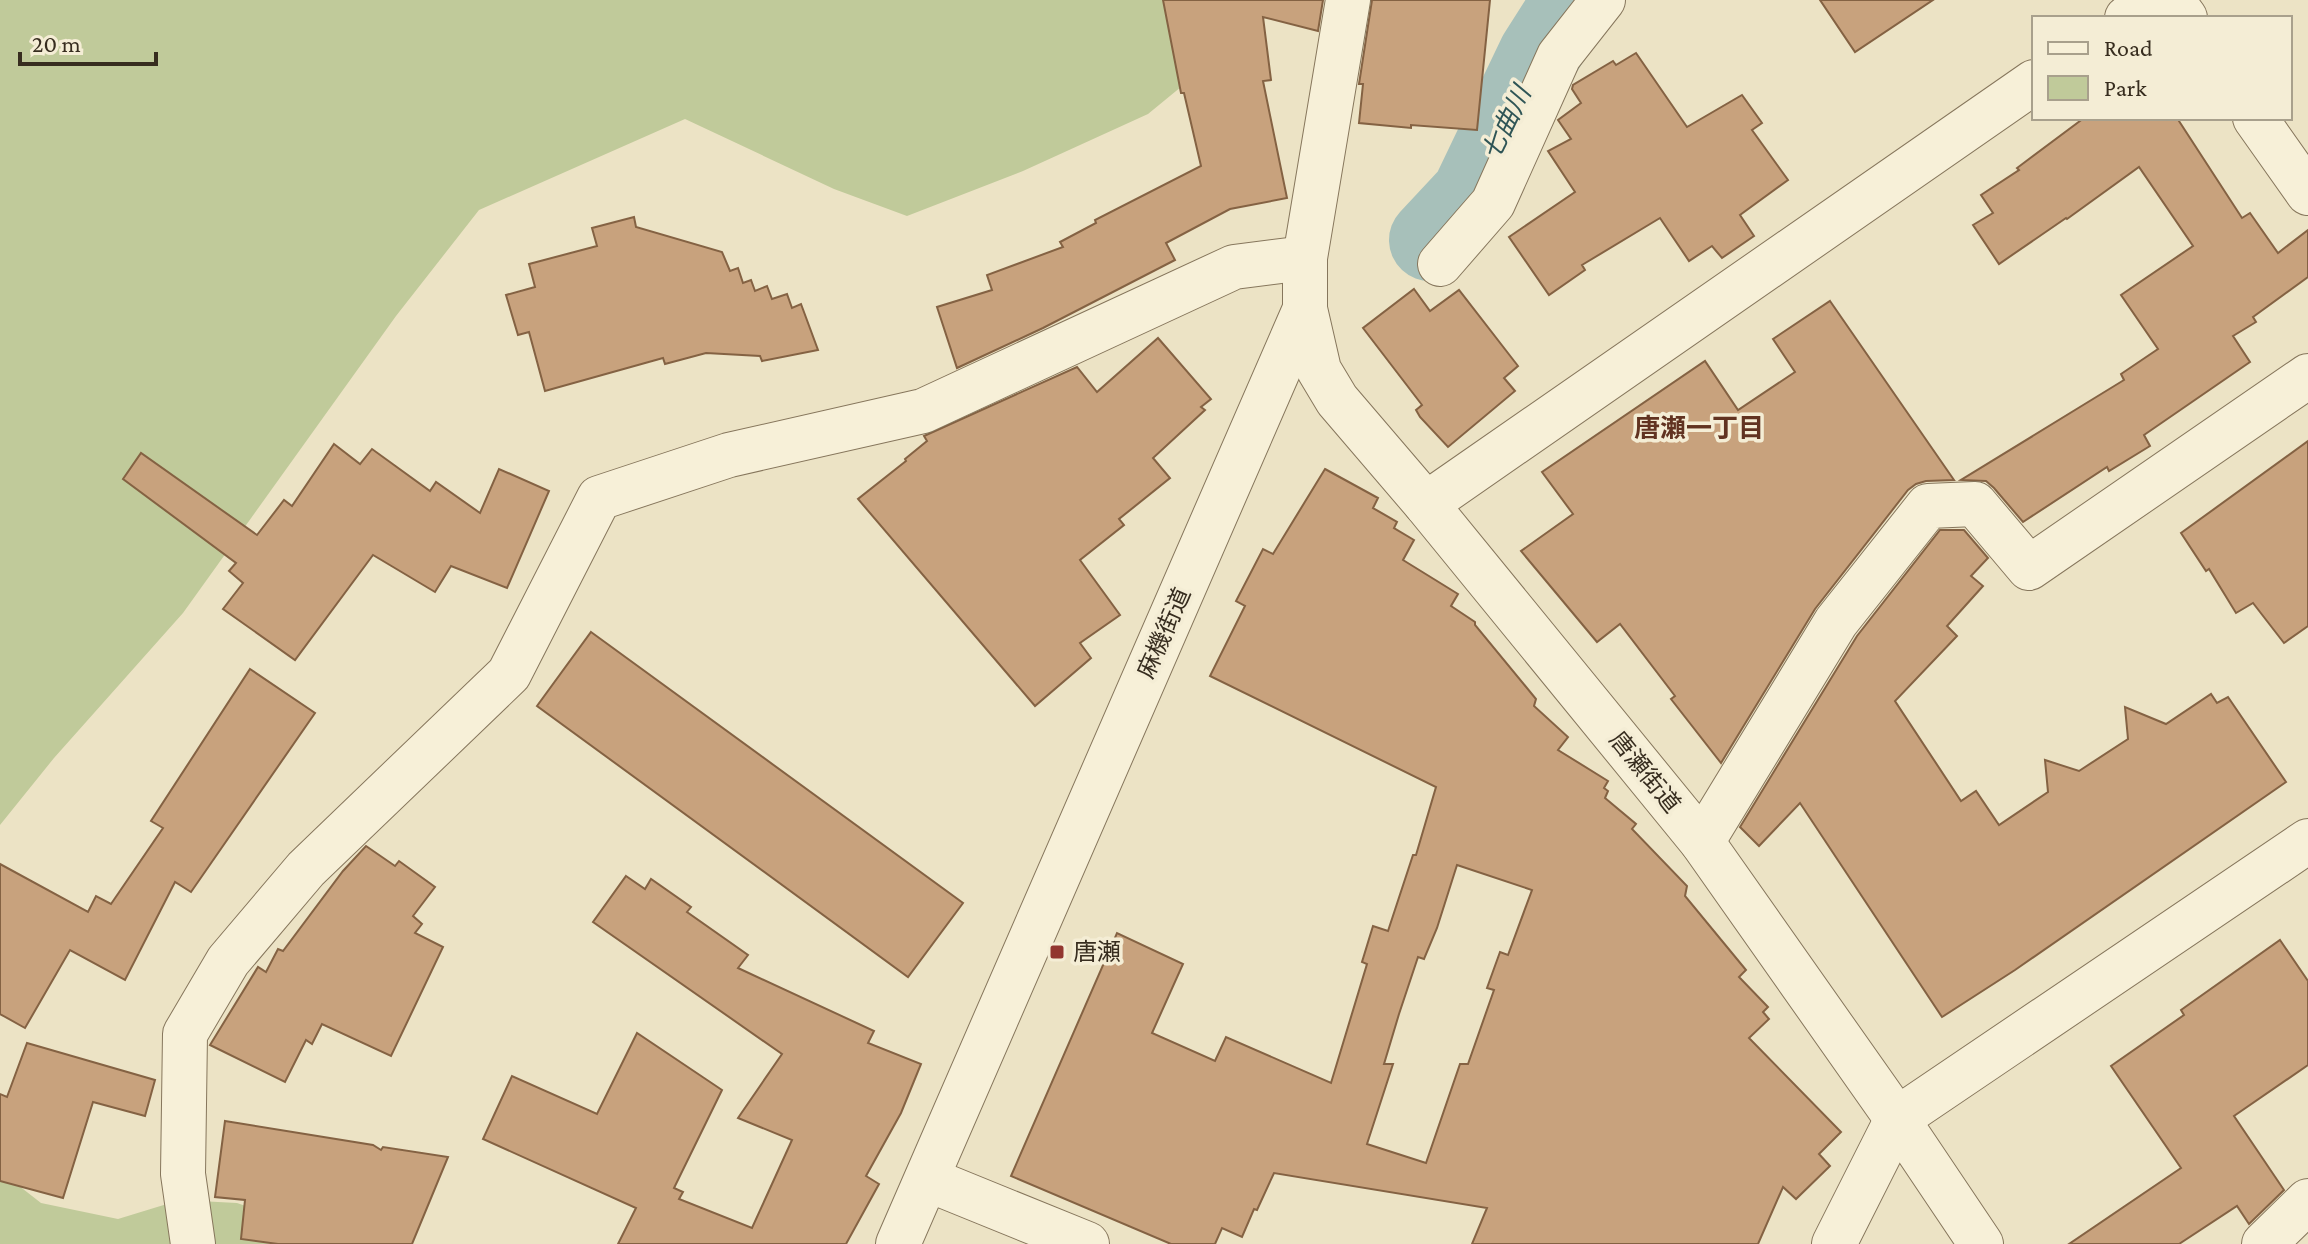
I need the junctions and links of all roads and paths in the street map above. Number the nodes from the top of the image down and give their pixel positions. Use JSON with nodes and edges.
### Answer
{"nodes":[{"id":1,"x":1348,"y":0,"type":"edge"},
{"id":2,"x":1603,"y":0,"type":"edge"},
{"id":3,"x":2153,"y":0,"type":"edge"},
{"id":4,"x":2130,"y":16,"type":"edge"},
{"id":5,"x":2032,"y":83,"type":"edge"},
{"id":6,"x":2256,"y":120,"type":"edge"},
{"id":7,"x":2308,"y":193,"type":"edge"},
{"id":8,"x":1305,"y":258,"type":"junction"},
{"id":9,"x":1440,"y":264,"type":"dead end"},
{"id":10,"x":1305,"y":309,"type":"junction"},
{"id":11,"x":2308,"y":376,"type":"edge"},
{"id":12,"x":1426,"y":504,"type":"junction"},
{"id":13,"x":2308,"y":841,"type":"edge"},
{"id":14,"x":1702,"y":842,"type":"junction"},
{"id":15,"x":1897,"y":1119,"type":"junction"},
{"id":16,"x":927,"y":1179,"type":"junction"},
{"id":17,"x":2308,"y":1201,"type":"edge"},
{"id":18,"x":193,"y":1244,"type":"edge"},
{"id":19,"x":898,"y":1244,"type":"edge"},
{"id":20,"x":1087,"y":1244,"type":"edge"},
{"id":21,"x":1834,"y":1244,"type":"edge"},
{"id":22,"x":1981,"y":1244,"type":"edge"},
{"id":23,"x":2264,"y":1244,"type":"edge"}],
"edges":[{"from":1,"to":8,"type":"street","name":"麻機街道"},
{"from":2,"to":9,"type":"street"},
{"from":3,"to":4,"type":"street"},
{"from":5,"to":12,"type":"street"},
{"from":6,"to":7,"type":"street"},
{"from":8,"to":10,"type":"street","name":"麻機街道"},
{"from":8,"to":18,"type":"street"},
{"from":10,"to":12,"type":"street","name":"唐瀬街道"},
{"from":10,"to":16,"type":"street","name":"麻機街道"},
{"from":11,"to":14,"type":"street"},
{"from":12,"to":14,"type":"street","name":"唐瀬街道"},
{"from":13,"to":15,"type":"street"},
{"from":14,"to":15,"type":"street","name":"唐瀬街道"},
{"from":15,"to":21,"type":"street"},
{"from":15,"to":22,"type":"street","name":"唐瀬街道"},
{"from":16,"to":19,"type":"street","name":"麻機街道"},
{"from":16,"to":20,"type":"street"},
{"from":17,"to":23,"type":"street"}]}
